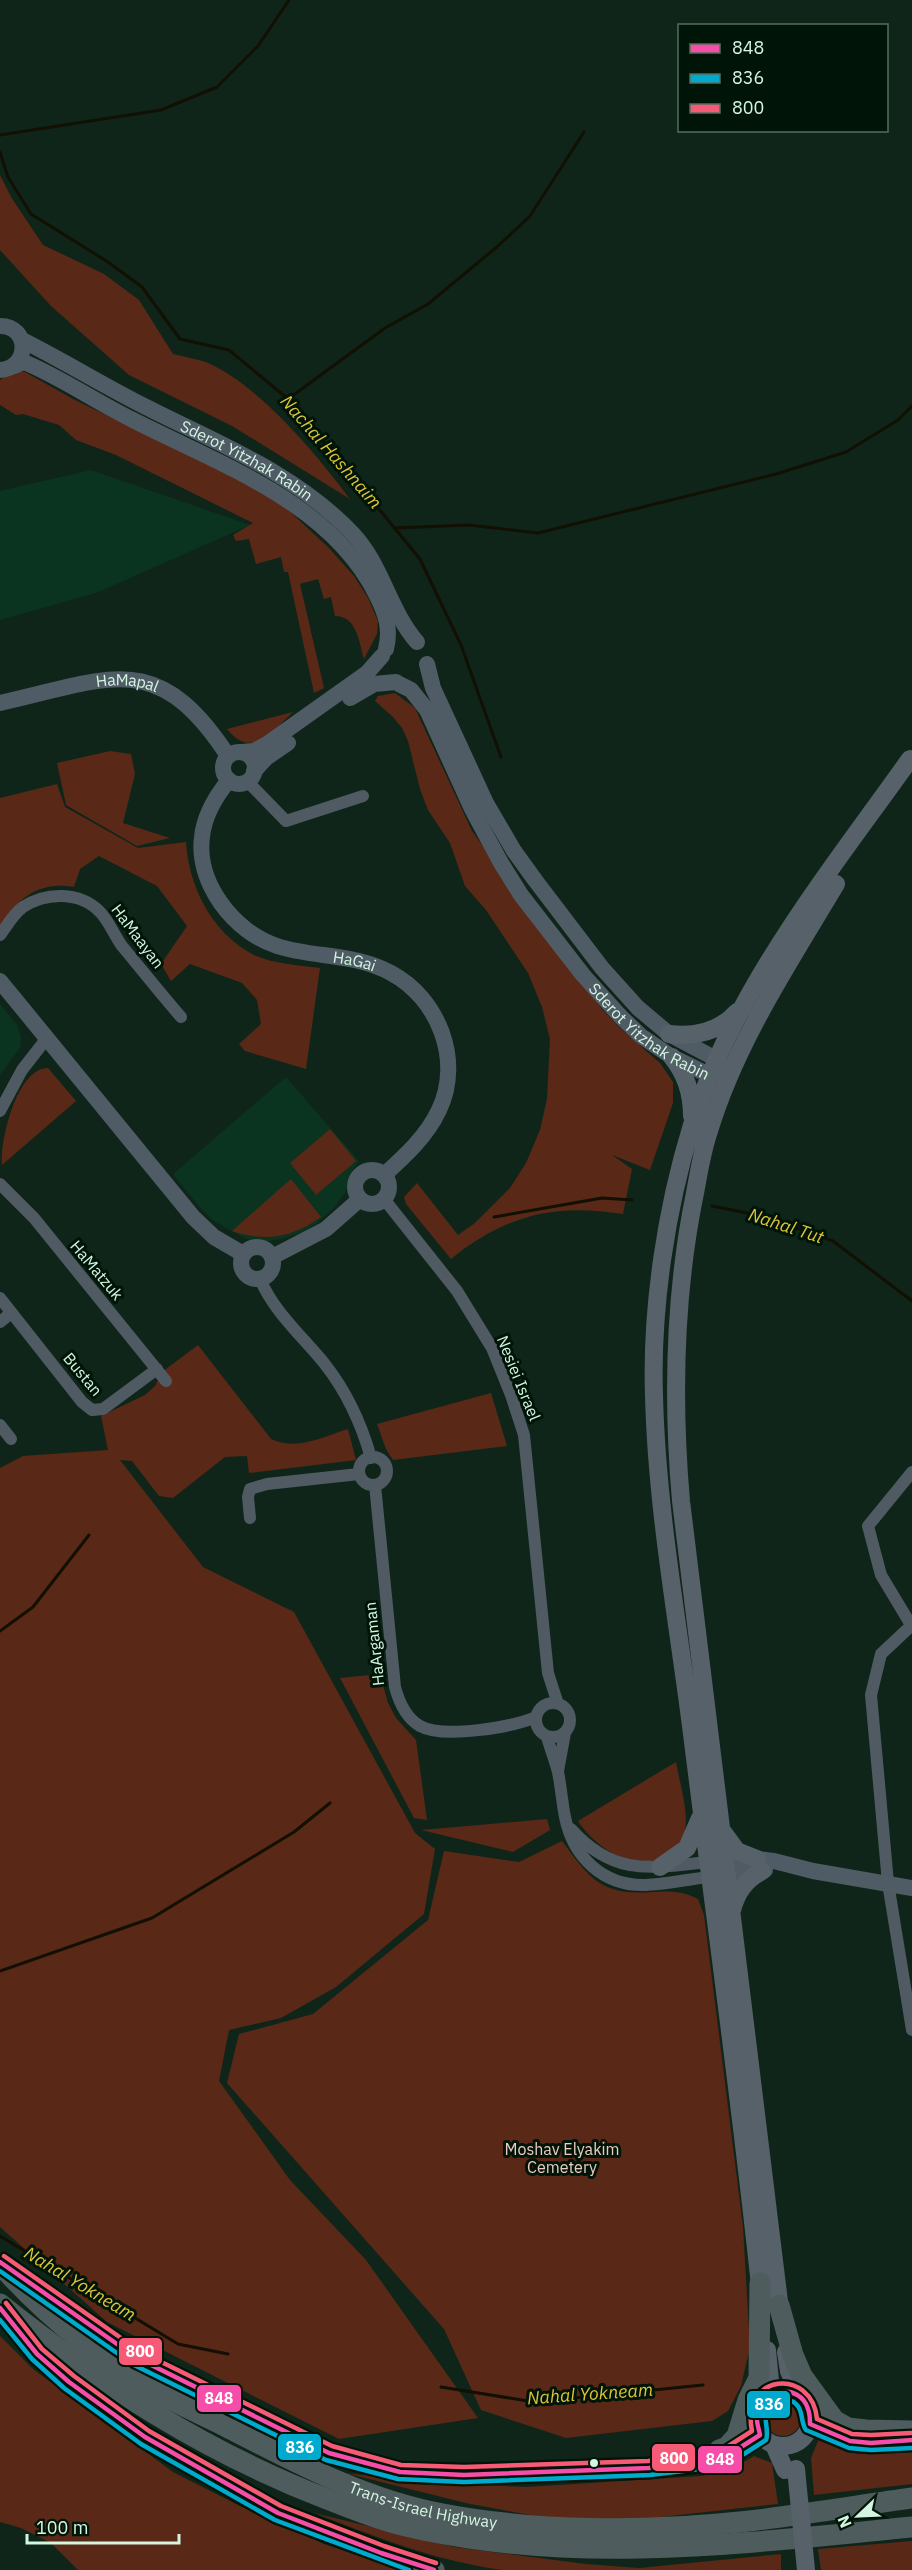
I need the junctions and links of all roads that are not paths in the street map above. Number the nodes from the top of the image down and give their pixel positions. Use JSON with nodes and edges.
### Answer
{"nodes":[{"id":1,"x":2,"y":324,"type":"edge"},
{"id":2,"x":22,"y":340,"type":"junction"},
{"id":3,"x":5,"y":370,"type":"edge"},
{"id":4,"x":417,"y":642,"type":"junction"},
{"id":5,"x":384,"y":652,"type":"junction"},
{"id":6,"x":427,"y":664,"type":"junction"},
{"id":7,"x":397,"y":683,"type":"junction"},
{"id":8,"x":0,"y":703,"type":"edge"},
{"id":9,"x":235,"y":754,"type":"junction"},
{"id":10,"x":911,"y":757,"type":"edge"},
{"id":11,"x":251,"y":776,"type":"junction"},
{"id":12,"x":229,"y":780,"type":"junction"},
{"id":13,"x":363,"y":796,"type":"dead end"},
{"id":14,"x":0,"y":935,"type":"edge"},
{"id":15,"x":0,"y":981,"type":"edge"},
{"id":16,"x":745,"y":1004,"type":"junction"},
{"id":17,"x":181,"y":1017,"type":"dead end"},
{"id":18,"x":669,"y":1034,"type":"junction"},
{"id":19,"x":47,"y":1038,"type":"junction"},
{"id":20,"x":672,"y":1057,"type":"junction"},
{"id":21,"x":714,"y":1068,"type":"junction"},
{"id":22,"x":730,"y":1076,"type":"junction"},
{"id":23,"x":0,"y":1111,"type":"edge"},
{"id":24,"x":692,"y":1125,"type":"junction"},
{"id":25,"x":384,"y":1175,"type":"junction"},
{"id":26,"x":0,"y":1184,"type":"edge"},
{"id":27,"x":384,"y":1199,"type":"junction"},
{"id":28,"x":360,"y":1200,"type":"junction"},
{"id":29,"x":243,"y":1254,"type":"junction"},
{"id":30,"x":272,"y":1257,"type":"junction"},
{"id":31,"x":260,"y":1279,"type":"junction"},
{"id":32,"x":0,"y":1298,"type":"edge"},
{"id":33,"x":11,"y":1313,"type":"junction"},
{"id":34,"x":0,"y":1322,"type":"edge"},
{"id":35,"x":157,"y":1369,"type":"junction"},
{"id":36,"x":166,"y":1381,"type":"dead end"},
{"id":37,"x":0,"y":1425,"type":"edge"},
{"id":38,"x":11,"y":1439,"type":"dead end"},
{"id":39,"x":370,"y":1458,"type":"junction"},
{"id":40,"x":912,"y":1472,"type":"edge"},
{"id":41,"x":359,"y":1474,"type":"junction"},
{"id":42,"x":375,"y":1485,"type":"junction"},
{"id":43,"x":250,"y":1518,"type":"dead end"},
{"id":44,"x":911,"y":1625,"type":"edge"},
{"id":45,"x":549,"y":1673,"type":"junction"},
{"id":46,"x":558,"y":1704,"type":"junction"},
{"id":47,"x":539,"y":1712,"type":"junction"},
{"id":48,"x":520,"y":1724,"type":"junction"},
{"id":49,"x":565,"y":1733,"type":"junction"},
{"id":50,"x":543,"y":1734,"type":"junction"},
{"id":51,"x":558,"y":1772,"type":"junction"},
{"id":52,"x":701,"y":1816,"type":"junction"},
{"id":53,"x":567,"y":1824,"type":"junction"},
{"id":54,"x":721,"y":1828,"type":"junction"},
{"id":55,"x":760,"y":1865,"type":"junction"},
{"id":56,"x":660,"y":1867,"type":"junction"},
{"id":57,"x":717,"y":1869,"type":"junction"},
{"id":58,"x":888,"y":1883,"type":"junction"},
{"id":59,"x":912,"y":1888,"type":"edge"},
{"id":60,"x":732,"y":1912,"type":"junction"},
{"id":61,"x":912,"y":2030,"type":"edge"},
{"id":62,"x":0,"y":2263,"type":"edge"},
{"id":63,"x":760,"y":2283,"type":"junction"},
{"id":64,"x":779,"y":2305,"type":"junction"},
{"id":65,"x":0,"y":2306,"type":"edge"},
{"id":66,"x":766,"y":2395,"type":"junction"},
{"id":67,"x":800,"y":2396,"type":"junction"},
{"id":68,"x":912,"y":2431,"type":"edge"},
{"id":69,"x":805,"y":2433,"type":"junction"},
{"id":70,"x":767,"y":2440,"type":"junction"},
{"id":71,"x":912,"y":2440,"type":"edge"},
{"id":72,"x":649,"y":2468,"type":"junction"},
{"id":73,"x":791,"y":2469,"type":"junction"},
{"id":74,"x":912,"y":2498,"type":"edge"},
{"id":75,"x":912,"y":2527,"type":"edge"},
{"id":76,"x":434,"y":2570,"type":"edge"},
{"id":77,"x":794,"y":2570,"type":"edge"},
{"id":78,"x":806,"y":2570,"type":"edge"}],
"edges":[{"from":1,"to":2,"type":"main road","name":"Sderot Yitzhak Rabin"},
{"from":2,"to":3,"type":"main road"},
{"from":2,"to":4,"type":"main road","name":"Sderot Yitzhak Rabin"},
{"from":3,"to":5,"type":"main road","name":"Sderot Yitzhak Rabin"},
{"from":4,"to":5,"type":"main road"},
{"from":4,"to":6,"type":"main road"},
{"from":5,"to":7,"type":"main road"},
{"from":5,"to":9,"type":"main road"},
{"from":6,"to":7,"type":"main road"},
{"from":6,"to":18,"type":"main road","name":"Sderot Yitzhak Rabin"},
{"from":7,"to":11,"type":"main road"},
{"from":7,"to":20,"type":"main road","name":"Sderot Yitzhak Rabin"},
{"from":8,"to":9,"type":"main road","name":"HaMapal"},
{"from":9,"to":11,"type":"main road"},
{"from":9,"to":12,"type":"main road"},
{"from":10,"to":16,"type":"main road"},
{"from":10,"to":22,"type":"main road"},
{"from":11,"to":12,"type":"main road"},
{"from":11,"to":13,"type":"street"},
{"from":12,"to":25,"type":"main road","name":"HaGai"},
{"from":14,"to":17,"type":"street","name":"HaMaayan"},
{"from":15,"to":19,"type":"main road"},
{"from":16,"to":18,"type":"main road"},
{"from":16,"to":21,"type":"main road"},
{"from":18,"to":21,"type":"main road","name":"Sderot Yitzhak Rabin"},
{"from":19,"to":23,"type":"street"},
{"from":19,"to":29,"type":"main road"},
{"from":20,"to":21,"type":"main road","name":"Sderot Yitzhak Rabin"},
{"from":20,"to":24,"type":"main road"},
{"from":21,"to":22,"type":"main road","name":"Sderot Yitzhak Rabin"},
{"from":21,"to":24,"type":"main road"},
{"from":22,"to":54,"type":"main road"},
{"from":24,"to":52,"type":"main road"},
{"from":25,"to":27,"type":"main road"},
{"from":25,"to":28,"type":"main road"},
{"from":26,"to":35,"type":"street","name":"HaMatzuk"},
{"from":27,"to":28,"type":"main road"},
{"from":27,"to":45,"type":"street","name":"Nesiei Israel"},
{"from":28,"to":30,"type":"main road"},
{"from":29,"to":30,"type":"main road"},
{"from":29,"to":31,"type":"main road"},
{"from":30,"to":31,"type":"main road"},
{"from":31,"to":39,"type":"street"},
{"from":32,"to":33,"type":"street","name":"Bustan"},
{"from":33,"to":34,"type":"street"},
{"from":33,"to":35,"type":"street","name":"Bustan"},
{"from":35,"to":36,"type":"street","name":"HaMatzuk"},
{"from":37,"to":38,"type":"street"},
{"from":39,"to":41,"type":"street"},
{"from":39,"to":42,"type":"street"},
{"from":40,"to":44,"type":"street"},
{"from":41,"to":42,"type":"street"},
{"from":41,"to":43,"type":"street"},
{"from":42,"to":48,"type":"street","name":"HaArgaman"},
{"from":44,"to":58,"type":"street"},
{"from":45,"to":46,"type":"street","name":"Nesiei Israel"},
{"from":45,"to":47,"type":"street","name":"Nesiei Israel"},
{"from":46,"to":47,"type":"street"},
{"from":46,"to":49,"type":"street"},
{"from":47,"to":48,"type":"street","name":"HaArgaman"},
{"from":47,"to":50,"type":"street"},
{"from":48,"to":50,"type":"street","name":"HaArgaman"},
{"from":49,"to":50,"type":"street"},
{"from":49,"to":51,"type":"street"},
{"from":50,"to":51,"type":"street"},
{"from":51,"to":53,"type":"street"},
{"from":52,"to":56,"type":"main road"},
{"from":52,"to":57,"type":"main road"},
{"from":53,"to":56,"type":"street"},
{"from":53,"to":57,"type":"street"},
{"from":54,"to":55,"type":"main road"},
{"from":54,"to":57,"type":"main road"},
{"from":55,"to":57,"type":"main road"},
{"from":55,"to":58,"type":"main road"},
{"from":55,"to":60,"type":"main road"},
{"from":56,"to":57,"type":"street"},
{"from":57,"to":60,"type":"main road"},
{"from":57,"to":63,"type":"main road"},
{"from":58,"to":59,"type":"main road"},
{"from":58,"to":61,"type":"street"},
{"from":60,"to":64,"type":"main road"},
{"from":62,"to":72,"type":"highway"},
{"from":62,"to":74,"type":"highway","name":"Trans-Israel Highway"},
{"from":63,"to":66,"type":"main road"},
{"from":63,"to":72,"type":"highway"},
{"from":64,"to":67,"type":"main road"},
{"from":64,"to":68,"type":"highway"},
{"from":65,"to":75,"type":"highway","name":"Trans-Israel Highway"},
{"from":65,"to":76,"type":"highway"},
{"from":66,"to":67,"type":"main road"},
{"from":66,"to":70,"type":"main road"},
{"from":67,"to":69,"type":"main road"},
{"from":69,"to":70,"type":"main road"},
{"from":69,"to":71,"type":"highway"},
{"from":69,"to":73,"type":"main road"},
{"from":70,"to":72,"type":"highway"},
{"from":70,"to":73,"type":"main road"},
{"from":73,"to":77,"type":"main road"},
{"from":73,"to":78,"type":"main road","bridge":true}]}
